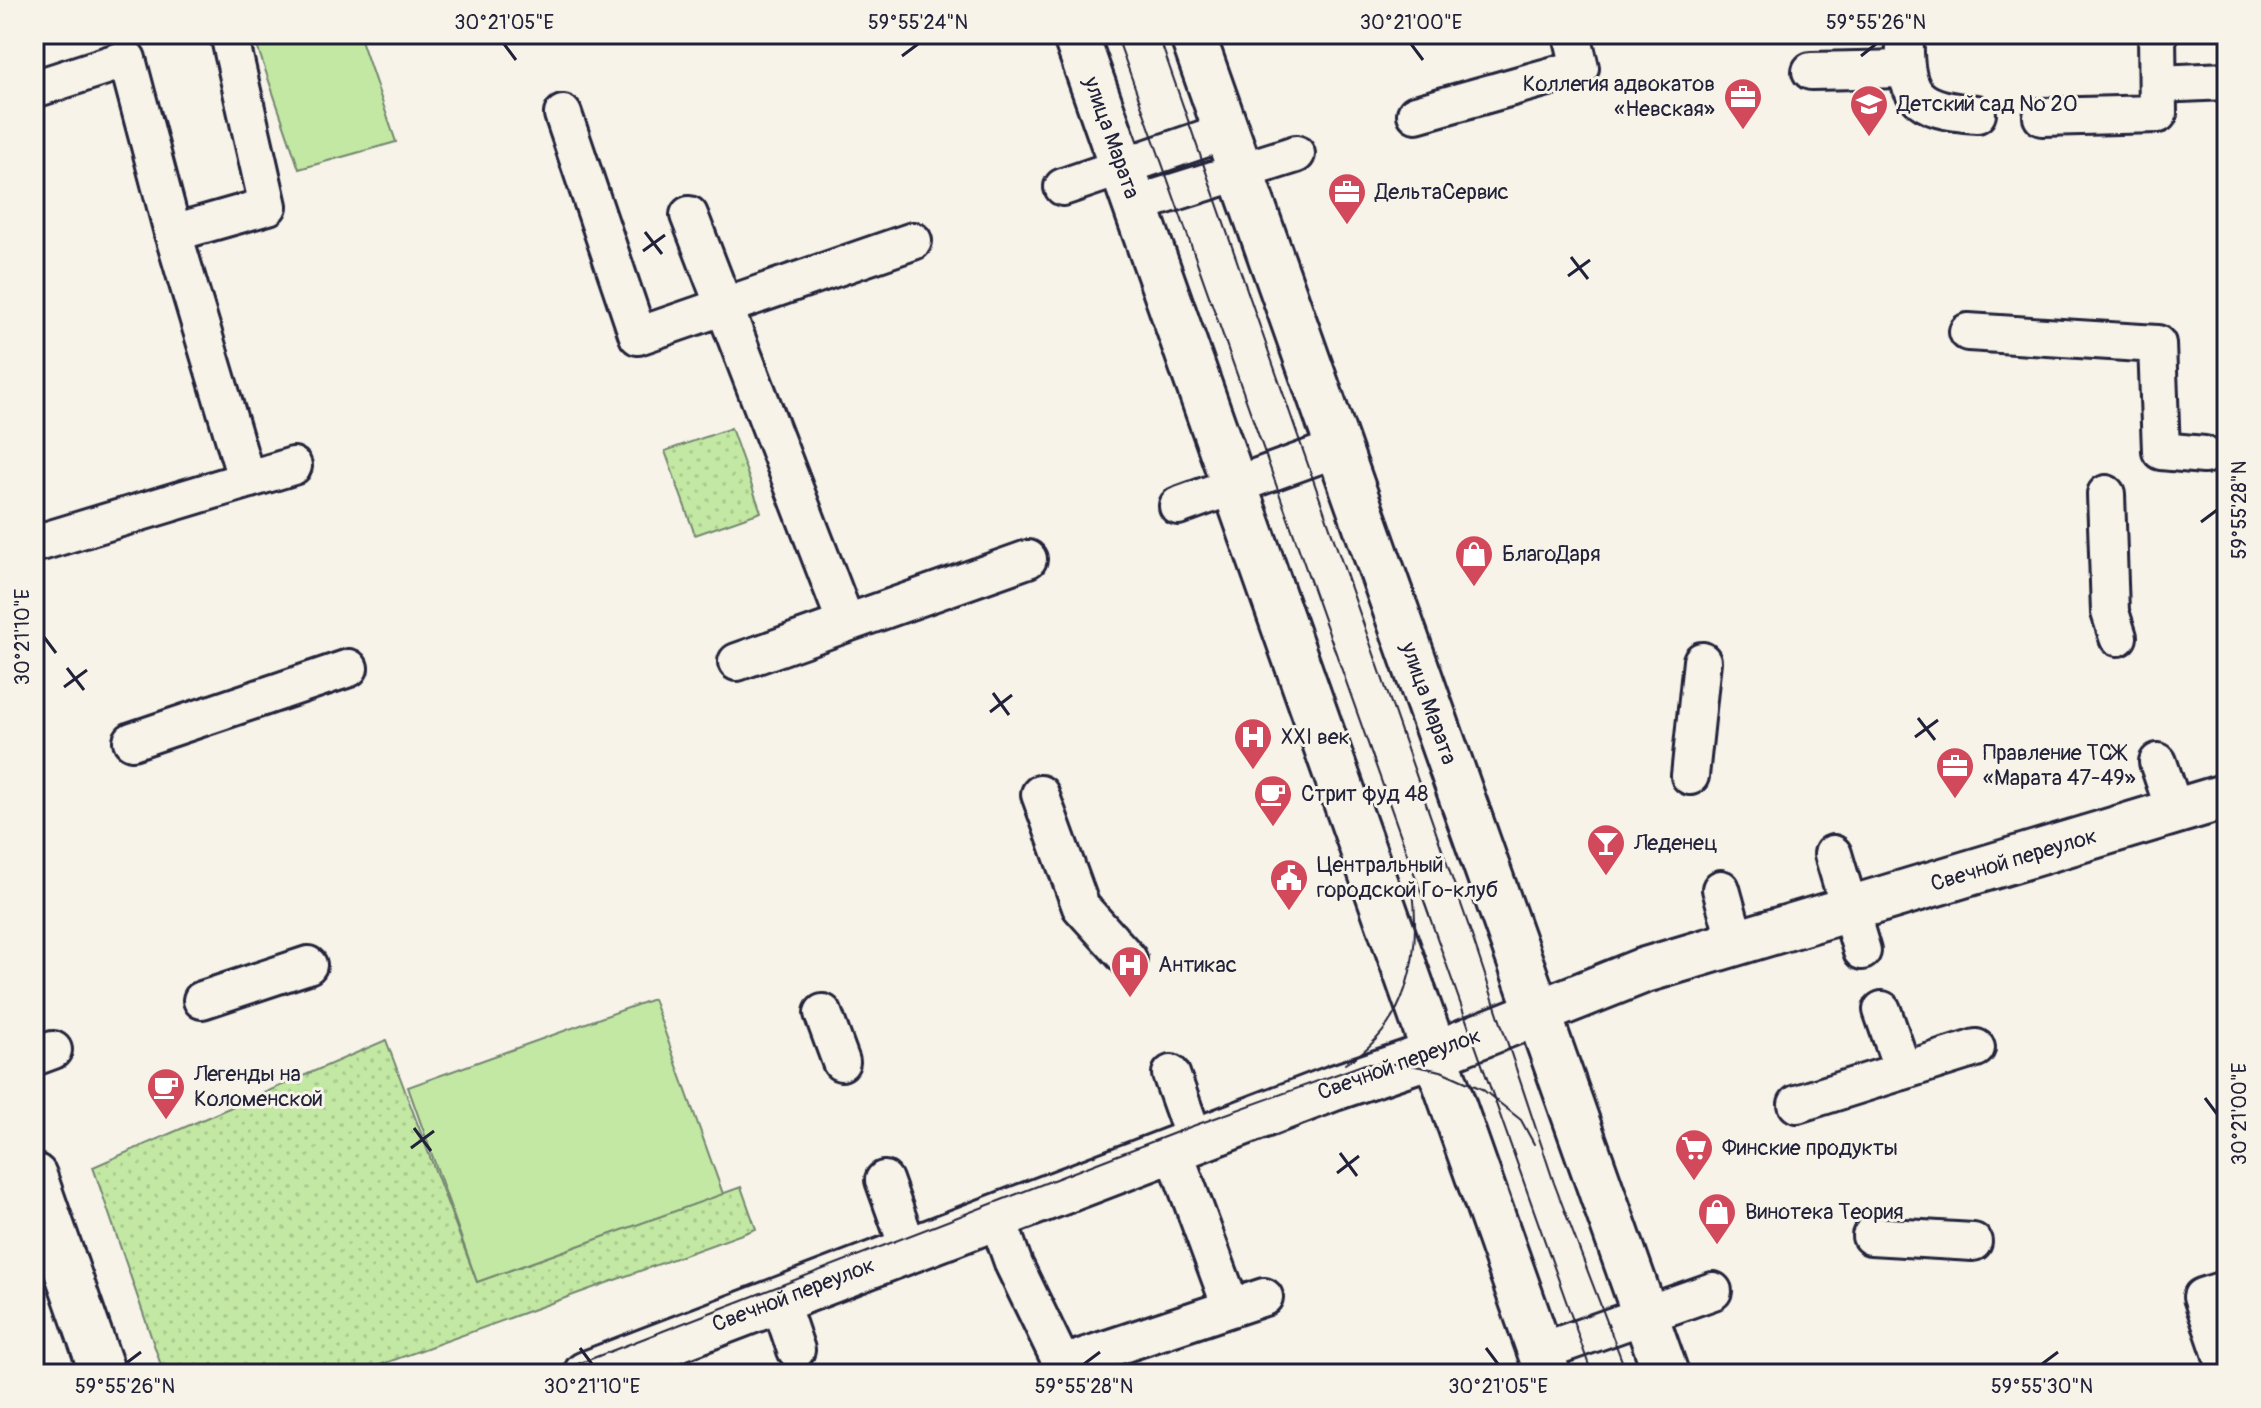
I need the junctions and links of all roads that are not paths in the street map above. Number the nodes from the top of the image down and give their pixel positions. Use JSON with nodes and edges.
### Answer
{"nodes":[{"id":1,"x":229,"y":34,"type":"edge"},
{"id":2,"x":1075,"y":34,"type":"edge"},
{"id":3,"x":1192,"y":34,"type":"edge"},
{"id":4,"x":1572,"y":34,"type":"edge"},
{"id":5,"x":2157,"y":34,"type":"edge"},
{"id":6,"x":1905,"y":51,"type":"edge"},
{"id":7,"x":1811,"y":71,"type":"dead end"},
{"id":8,"x":2227,"y":81,"type":"edge"},
{"id":9,"x":2158,"y":84,"type":"junction"},
{"id":10,"x":34,"y":89,"type":"edge"},
{"id":11,"x":563,"y":114,"type":"dead end"},
{"id":12,"x":1416,"y":114,"type":"dead end"},
{"id":13,"x":1977,"y":114,"type":"dead end"},
{"id":14,"x":2042,"y":117,"type":"dead end"},
{"id":15,"x":1234,"y":151,"type":"junction"},
{"id":16,"x":1296,"y":154,"type":"dead end"},
{"id":17,"x":1128,"y":186,"type":"junction"},
{"id":18,"x":1063,"y":187,"type":"dead end"},
{"id":19,"x":689,"y":215,"type":"dead end"},
{"id":20,"x":173,"y":233,"type":"junction"},
{"id":21,"x":913,"y":241,"type":"dead end"},
{"id":22,"x":724,"y":307,"type":"junction"},
{"id":23,"x":1968,"y":332,"type":"dead end"},
{"id":24,"x":1338,"y":448,"type":"junction"},
{"id":25,"x":2204,"y":455,"type":"dead end"},
{"id":26,"x":293,"y":466,"type":"dead end"},
{"id":27,"x":246,"y":478,"type":"junction"},
{"id":28,"x":1233,"y":486,"type":"junction"},
{"id":29,"x":2106,"y":494,"type":"dead end"},
{"id":30,"x":1178,"y":506,"type":"dead end"},
{"id":31,"x":41,"y":542,"type":"dead end"},
{"id":32,"x":1028,"y":559,"type":"dead end"},
{"id":33,"x":846,"y":623,"type":"junction"},
{"id":34,"x":2118,"y":637,"type":"dead end"},
{"id":35,"x":1702,"y":661,"type":"dead end"},
{"id":36,"x":737,"y":662,"type":"dead end"},
{"id":37,"x":349,"y":668,"type":"dead end"},
{"id":38,"x":132,"y":741,"type":"dead end"},
{"id":39,"x":2158,"y":762,"type":"dead end"},
{"id":40,"x":1690,"y":776,"type":"dead end"},
{"id":41,"x":1040,"y":794,"type":"dead end"},
{"id":42,"x":2227,"y":796,"type":"edge"},
{"id":43,"x":2175,"y":812,"type":"junction"},
{"id":44,"x":1833,"y":854,"type":"dead end"},
{"id":45,"x":1721,"y":889,"type":"dead end"},
{"id":46,"x":1847,"y":909,"type":"junction"},
{"id":47,"x":1736,"y":943,"type":"junction"},
{"id":48,"x":1862,"y":951,"type":"dead end"},
{"id":49,"x":1128,"y":959,"type":"dead end"},
{"id":50,"x":308,"y":965,"type":"dead end"},
{"id":51,"x":202,"y":1000,"type":"dead end"},
{"id":52,"x":1882,"y":1010,"type":"dead end"},
{"id":53,"x":1537,"y":1011,"type":"junction"},
{"id":54,"x":823,"y":1013,"type":"dead end"},
{"id":55,"x":1976,"y":1048,"type":"dead end"},
{"id":56,"x":1434,"y":1054,"type":"junction"},
{"id":57,"x":841,"y":1062,"type":"dead end"},
{"id":58,"x":1903,"y":1071,"type":"junction"},
{"id":59,"x":1171,"y":1074,"type":"dead end"},
{"id":60,"x":1797,"y":1104,"type":"dead end"},
{"id":61,"x":1184,"y":1145,"type":"junction"},
{"id":62,"x":34,"y":1176,"type":"edge"},
{"id":63,"x":884,"y":1180,"type":"dead end"},
{"id":64,"x":997,"y":1217,"type":"junction"},
{"id":65,"x":1871,"y":1236,"type":"dead end"},
{"id":66,"x":1973,"y":1242,"type":"dead end"},
{"id":67,"x":909,"y":1250,"type":"junction"},
{"id":68,"x":2227,"y":1289,"type":"edge"},
{"id":69,"x":1713,"y":1291,"type":"dead end"},
{"id":70,"x":779,"y":1300,"type":"junction"},
{"id":71,"x":1645,"y":1315,"type":"junction"},
{"id":72,"x":796,"y":1350,"type":"dead end"},
{"id":73,"x":1544,"y":1363,"type":"edge"},
{"id":74,"x":1060,"y":1369,"type":"edge"},
{"id":75,"x":2227,"y":1370,"type":"edge"},
{"id":76,"x":103,"y":1374,"type":"edge"},
{"id":77,"x":586,"y":1374,"type":"edge"},
{"id":78,"x":1666,"y":1374,"type":"edge"}],
"edges":[{"from":1,"to":20,"type":"lane"},
{"from":2,"to":17,"type":"street","name":"улица Марата"},
{"from":3,"to":15,"type":"street","name":"улица Марата"},
{"from":4,"to":12,"type":"lane"},
{"from":5,"to":9,"type":"lane"},
{"from":6,"to":7,"type":"lane"},
{"from":6,"to":13,"type":"lane"},
{"from":8,"to":9,"type":"lane"},
{"from":9,"to":14,"type":"lane"},
{"from":10,"to":20,"type":"lane"},
{"from":11,"to":22,"type":"lane"},
{"from":15,"to":16,"type":"lane"},
{"from":15,"to":17,"type":"lane"},
{"from":15,"to":24,"type":"street","name":"улица Марата"},
{"from":17,"to":18,"type":"lane"},
{"from":17,"to":28,"type":"street","name":"улица Марата"},
{"from":19,"to":22,"type":"lane"},
{"from":20,"to":27,"type":"lane"},
{"from":21,"to":22,"type":"lane"},
{"from":22,"to":33,"type":"lane"},
{"from":23,"to":25,"type":"lane"},
{"from":24,"to":28,"type":"lane"},
{"from":24,"to":53,"type":"street","name":"улица Марата"},
{"from":26,"to":27,"type":"lane"},
{"from":27,"to":31,"type":"lane"},
{"from":28,"to":30,"type":"lane"},
{"from":28,"to":56,"type":"street","name":"улица Марата"},
{"from":29,"to":34,"type":"lane"},
{"from":32,"to":33,"type":"lane"},
{"from":33,"to":36,"type":"lane"},
{"from":35,"to":40,"type":"lane"},
{"from":37,"to":38,"type":"lane"},
{"from":39,"to":43,"type":"lane"},
{"from":41,"to":49,"type":"lane"},
{"from":42,"to":43,"type":"street","name":"Свечной переулок"},
{"from":43,"to":46,"type":"street","name":"Свечной переулок"},
{"from":44,"to":46,"type":"lane"},
{"from":45,"to":47,"type":"lane"},
{"from":46,"to":47,"type":"street","name":"Свечной переулок"},
{"from":46,"to":48,"type":"lane"},
{"from":47,"to":53,"type":"street","name":"Свечной переулок"},
{"from":50,"to":51,"type":"lane"},
{"from":52,"to":58,"type":"lane"},
{"from":53,"to":56,"type":"street","name":"Свечной переулок"},
{"from":53,"to":71,"type":"street","name":"улица Марата"},
{"from":54,"to":57,"type":"lane"},
{"from":55,"to":58,"type":"lane"},
{"from":56,"to":61,"type":"street","name":"Свечной переулок"},
{"from":56,"to":73,"type":"street","name":"улица Марата"},
{"from":58,"to":60,"type":"lane"},
{"from":59,"to":61,"type":"lane"},
{"from":61,"to":64,"type":"street","name":"Свечной переулок"},
{"from":61,"to":74,"type":"lane"},
{"from":62,"to":76,"type":"street"},
{"from":63,"to":67,"type":"lane"},
{"from":64,"to":67,"type":"street","name":"Свечной переулок"},
{"from":64,"to":74,"type":"lane"},
{"from":65,"to":66,"type":"lane"},
{"from":67,"to":70,"type":"street","name":"Свечной переулок"},
{"from":68,"to":75,"type":"lane"},
{"from":69,"to":71,"type":"lane"},
{"from":70,"to":72,"type":"lane"},
{"from":70,"to":77,"type":"street","name":"Свечной переулок"},
{"from":71,"to":73,"type":"lane"},
{"from":71,"to":78,"type":"street","name":"улица Марата"}]}
